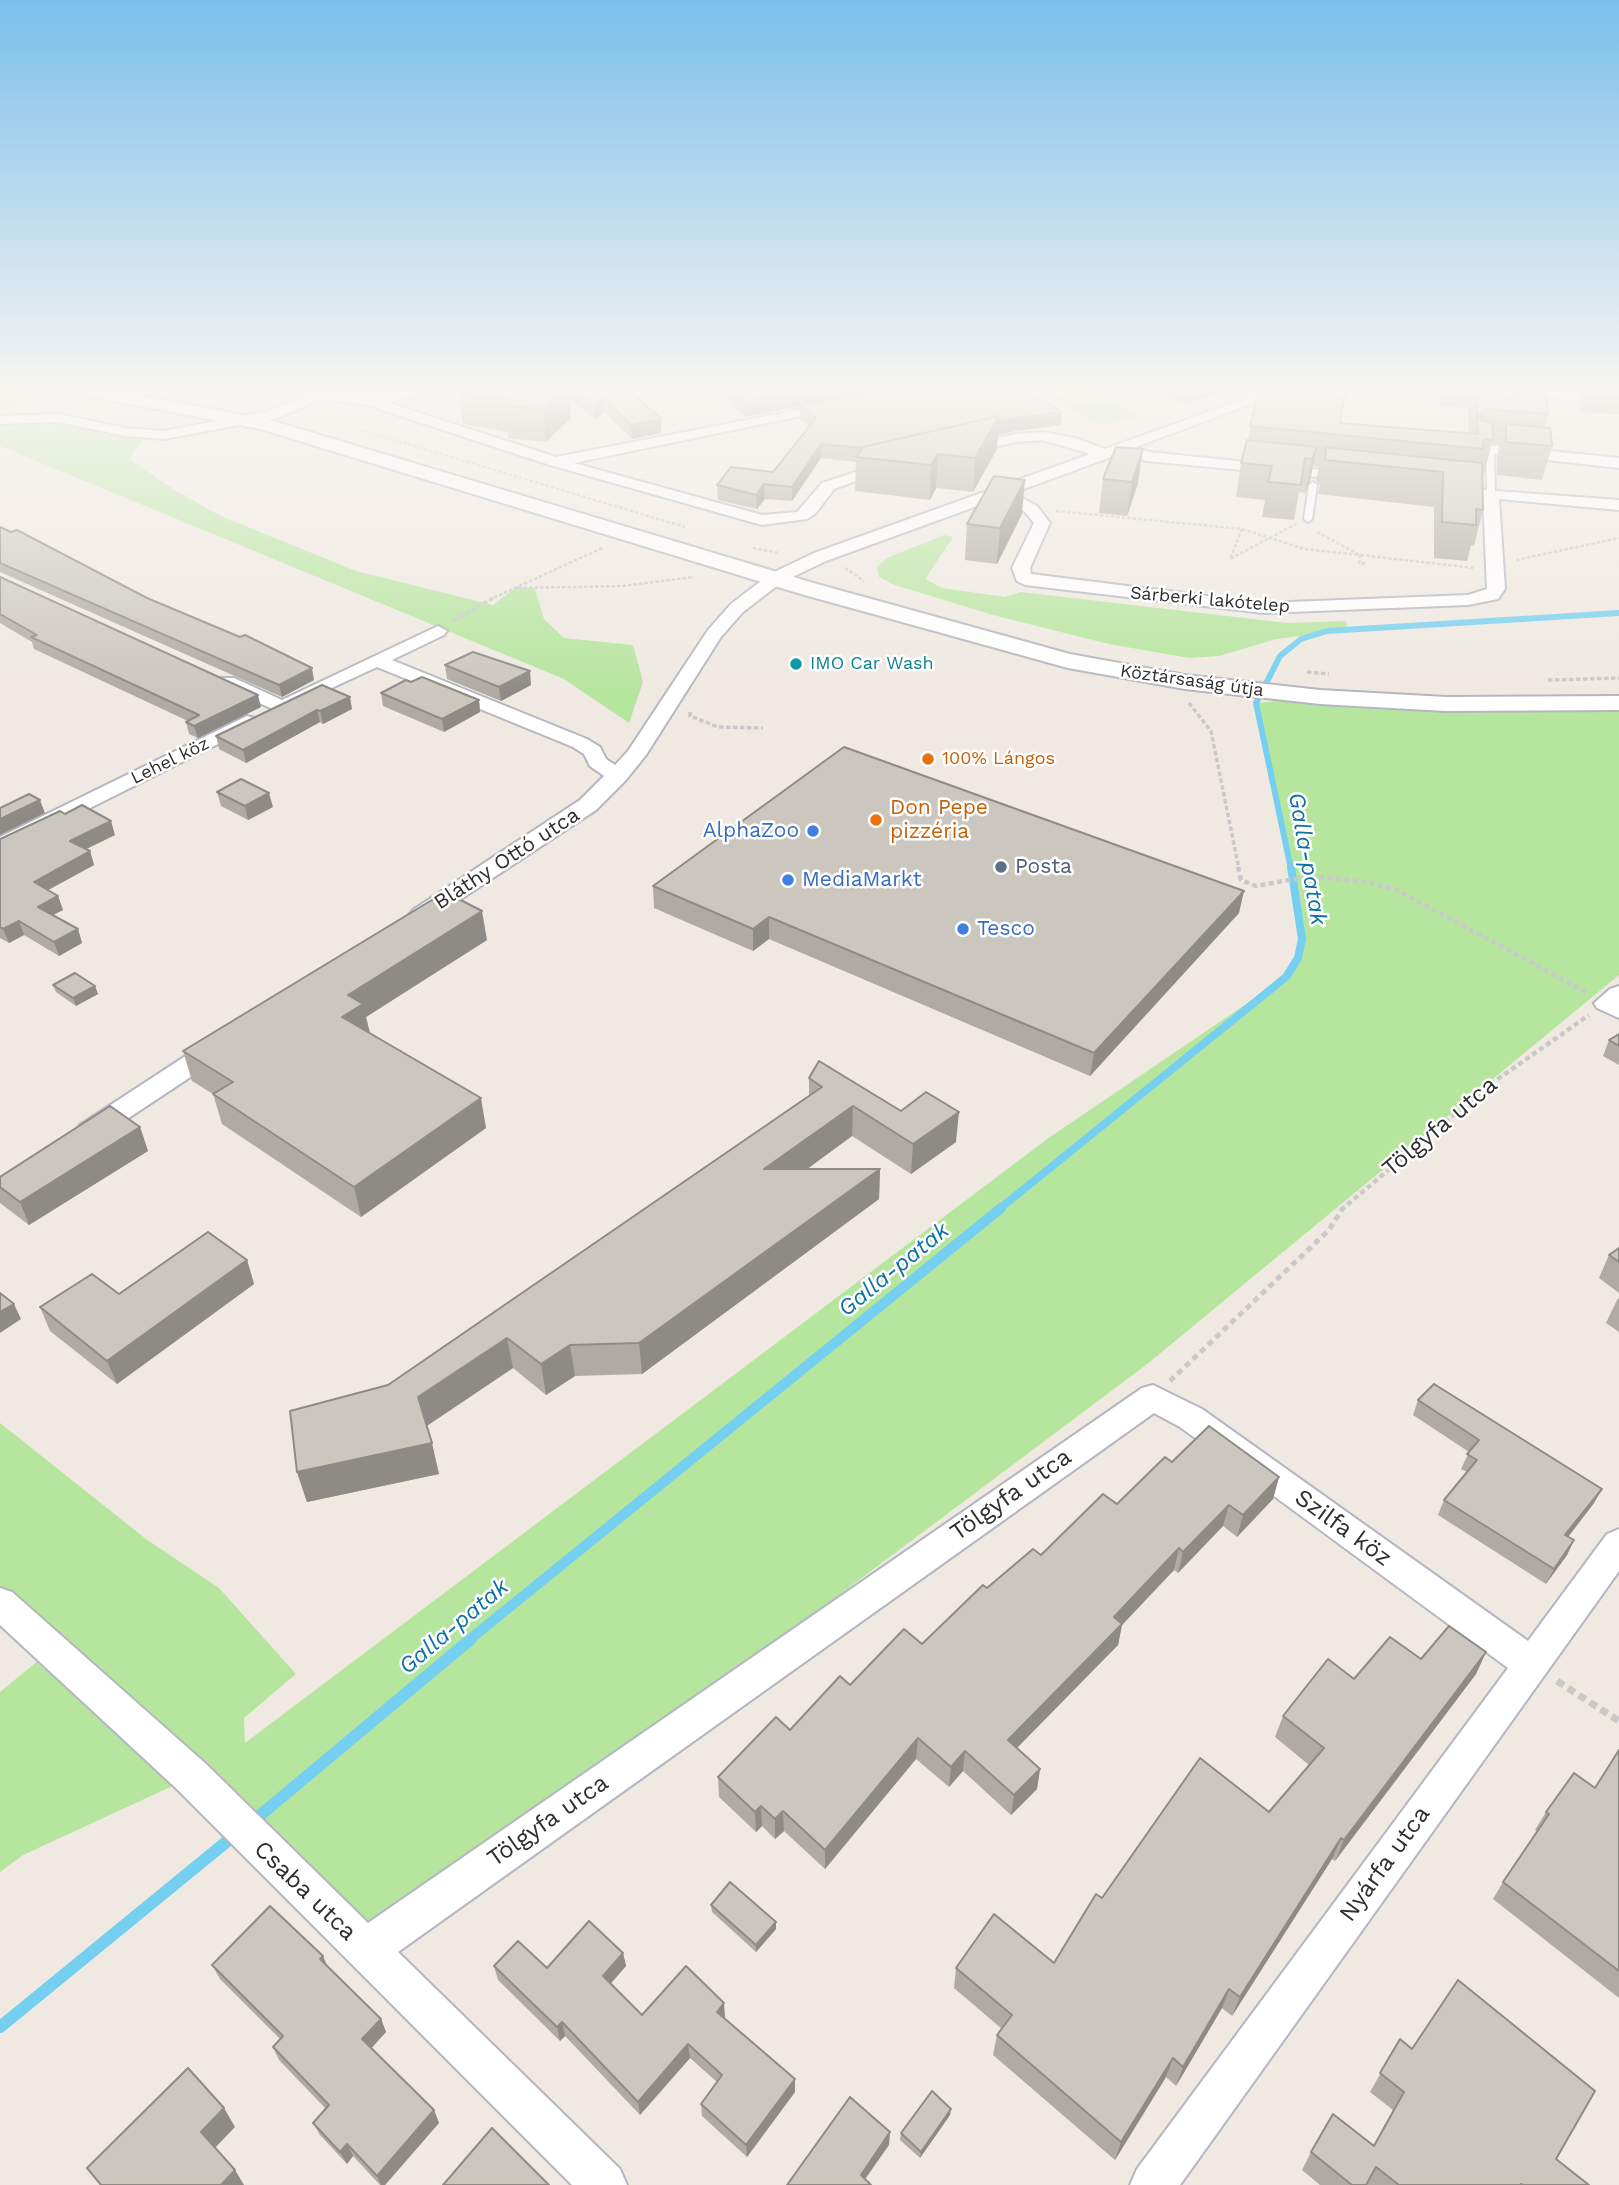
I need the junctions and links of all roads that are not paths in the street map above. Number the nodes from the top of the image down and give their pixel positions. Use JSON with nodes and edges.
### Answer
{"nodes":[{"id":1,"x":480,"y":489,"type":"edge"},
{"id":2,"x":530,"y":489,"type":"edge"},
{"id":3,"x":648,"y":489,"type":"edge"},
{"id":4,"x":826,"y":489,"type":"edge"},
{"id":5,"x":1008,"y":489,"type":"edge"},
{"id":6,"x":1312,"y":489,"type":"edge"},
{"id":7,"x":1490,"y":489,"type":"edge"},
{"id":8,"x":1464,"y":490,"type":"edge"},
{"id":9,"x":1000,"y":492,"type":"junction"},
{"id":10,"x":1491,"y":493,"type":"junction"},
{"id":11,"x":1619,"y":505,"type":"edge"},
{"id":12,"x":1303,"y":521,"type":"edge"},
{"id":13,"x":798,"y":566,"type":"junction"},
{"id":14,"x":776,"y":578,"type":"junction"},
{"id":15,"x":438,"y":631,"type":"road end"},
{"id":16,"x":378,"y":661,"type":"junction"},
{"id":17,"x":204,"y":671,"type":"edge"},
{"id":18,"x":1227,"y":680,"type":"junction"},
{"id":19,"x":1296,"y":682,"type":"junction"},
{"id":20,"x":1619,"y":687,"type":"edge"},
{"id":21,"x":1619,"y":703,"type":"edge"},
{"id":22,"x":280,"y":706,"type":"junction"},
{"id":23,"x":618,"y":777,"type":"junction"},
{"id":24,"x":0,"y":846,"type":"edge"},
{"id":25,"x":404,"y":926,"type":"edge"},
{"id":26,"x":242,"y":1031,"type":"edge"},
{"id":27,"x":70,"y":1145,"type":"edge"},
{"id":28,"x":1153,"y":1397,"type":"joint"},
{"id":29,"x":1619,"y":1544,"type":"edge"},
{"id":30,"x":0,"y":1603,"type":"edge"},
{"id":31,"x":1530,"y":1664,"type":"junction"},
{"id":32,"x":365,"y":1950,"type":"junction"},
{"id":33,"x":604,"y":2185,"type":"edge"},
{"id":34,"x":1153,"y":2185,"type":"edge"}],
"edges":[{"from":1,"to":14,"type":"street","name":"Köztársaság útja"},
{"from":2,"to":13,"type":"street","name":"Köztársaság útja"},
{"from":3,"to":4,"type":"street"},
{"from":5,"to":9,"type":"street"},
{"from":6,"to":12,"type":"lane"},
{"from":7,"to":10,"type":"lane"},
{"from":8,"to":10,"type":"street"},
{"from":9,"to":10,"type":"street","name":"Sárberki lakótelep"},
{"from":9,"to":13,"type":"street"},
{"from":10,"to":11,"type":"street"},
{"from":13,"to":14,"type":"street","name":"Bláthy Ottó utca"},
{"from":13,"to":18,"type":"street","name":"Köztársaság útja"},
{"from":14,"to":18,"type":"street","name":"Köztársaság útja"},
{"from":14,"to":23,"type":"street","name":"Bláthy Ottó utca"},
{"from":15,"to":16,"type":"street","name":"Lehel köz"},
{"from":16,"to":22,"type":"street","name":"Lehel köz"},
{"from":16,"to":23,"type":"street"},
{"from":17,"to":22,"type":"street"},
{"from":18,"to":19,"type":"street","name":"Köztársaság útja"},
{"from":19,"to":20,"type":"street","name":"Köztársaság útja"},
{"from":19,"to":21,"type":"street","name":"Köztársaság útja"},
{"from":22,"to":24,"type":"street","name":"Lehel köz"},
{"from":23,"to":25,"type":"street","name":"Bláthy Ottó utca"},
{"from":26,"to":27,"type":"street"},
{"from":28,"to":31,"type":"street","name":"Szilfa köz"},
{"from":28,"to":32,"type":"street","name":"Tölgyfa utca"},
{"from":29,"to":31,"type":"street","name":"Nyárfa utca"},
{"from":30,"to":32,"type":"street","name":"Csaba utca"},
{"from":31,"to":34,"type":"street","name":"Nyárfa utca"},
{"from":32,"to":33,"type":"street","name":"Csaba utca"}]}
